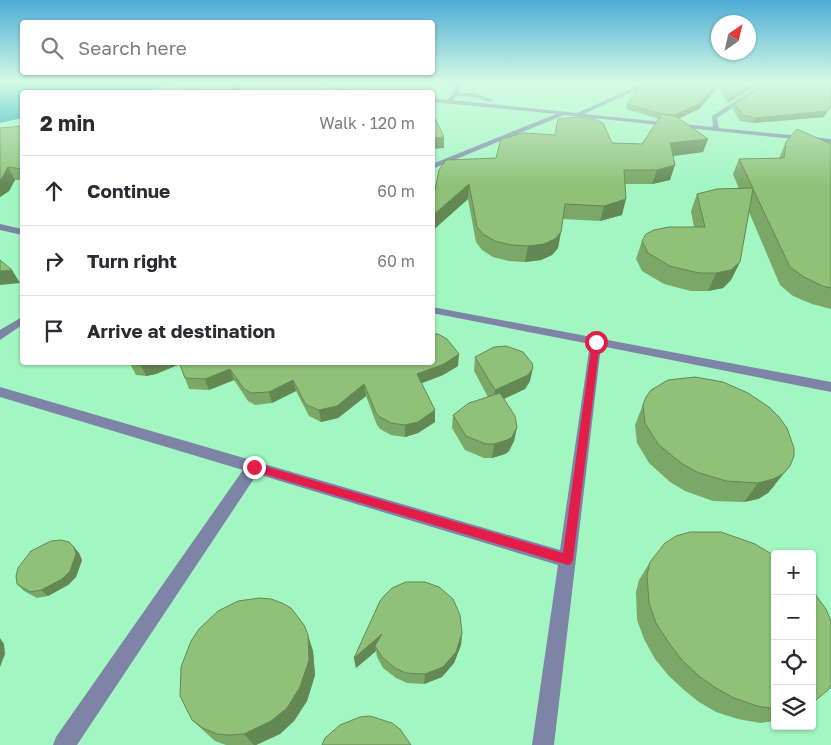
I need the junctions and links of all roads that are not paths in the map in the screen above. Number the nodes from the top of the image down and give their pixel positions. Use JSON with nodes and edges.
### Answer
{"nodes":[{"id":1,"x":560,"y":116,"type":"edge"},
{"id":2,"x":584,"y":116,"type":"edge"},
{"id":3,"x":716,"y":116,"type":"edge"},
{"id":4,"x":716,"y":129,"type":"junction"},
{"id":5,"x":831,"y":141,"type":"edge"},
{"id":6,"x":435,"y":166,"type":"edge"},
{"id":7,"x":0,"y":227,"type":"edge"},
{"id":8,"x":20,"y":232,"type":"edge"},
{"id":9,"x":435,"y":311,"type":"edge"},
{"id":10,"x":20,"y":321,"type":"edge"},
{"id":11,"x":0,"y":336,"type":"edge"},
{"id":12,"x":596,"y":342,"type":"junction"},
{"id":13,"x":831,"y":387,"type":"edge"},
{"id":14,"x":0,"y":392,"type":"edge"},
{"id":15,"x":254,"y":467,"type":"junction"},
{"id":16,"x":568,"y":560,"type":"junction"},
{"id":17,"x":64,"y":745,"type":"edge"},
{"id":18,"x":543,"y":745,"type":"edge"}],
"edges":[{"from":1,"to":6,"type":"lane"},
{"from":2,"to":4,"type":"lane"},
{"from":3,"to":4,"type":"lane"},
{"from":4,"to":5,"type":"lane"},
{"from":7,"to":8,"type":"lane"},
{"from":9,"to":12,"type":"lane"},
{"from":10,"to":11,"type":"lane"},
{"from":12,"to":13,"type":"lane"},
{"from":12,"to":16,"type":"lane"},
{"from":14,"to":15,"type":"lane"},
{"from":15,"to":16,"type":"lane"},
{"from":15,"to":17,"type":"lane"},
{"from":16,"to":18,"type":"lane"}]}
